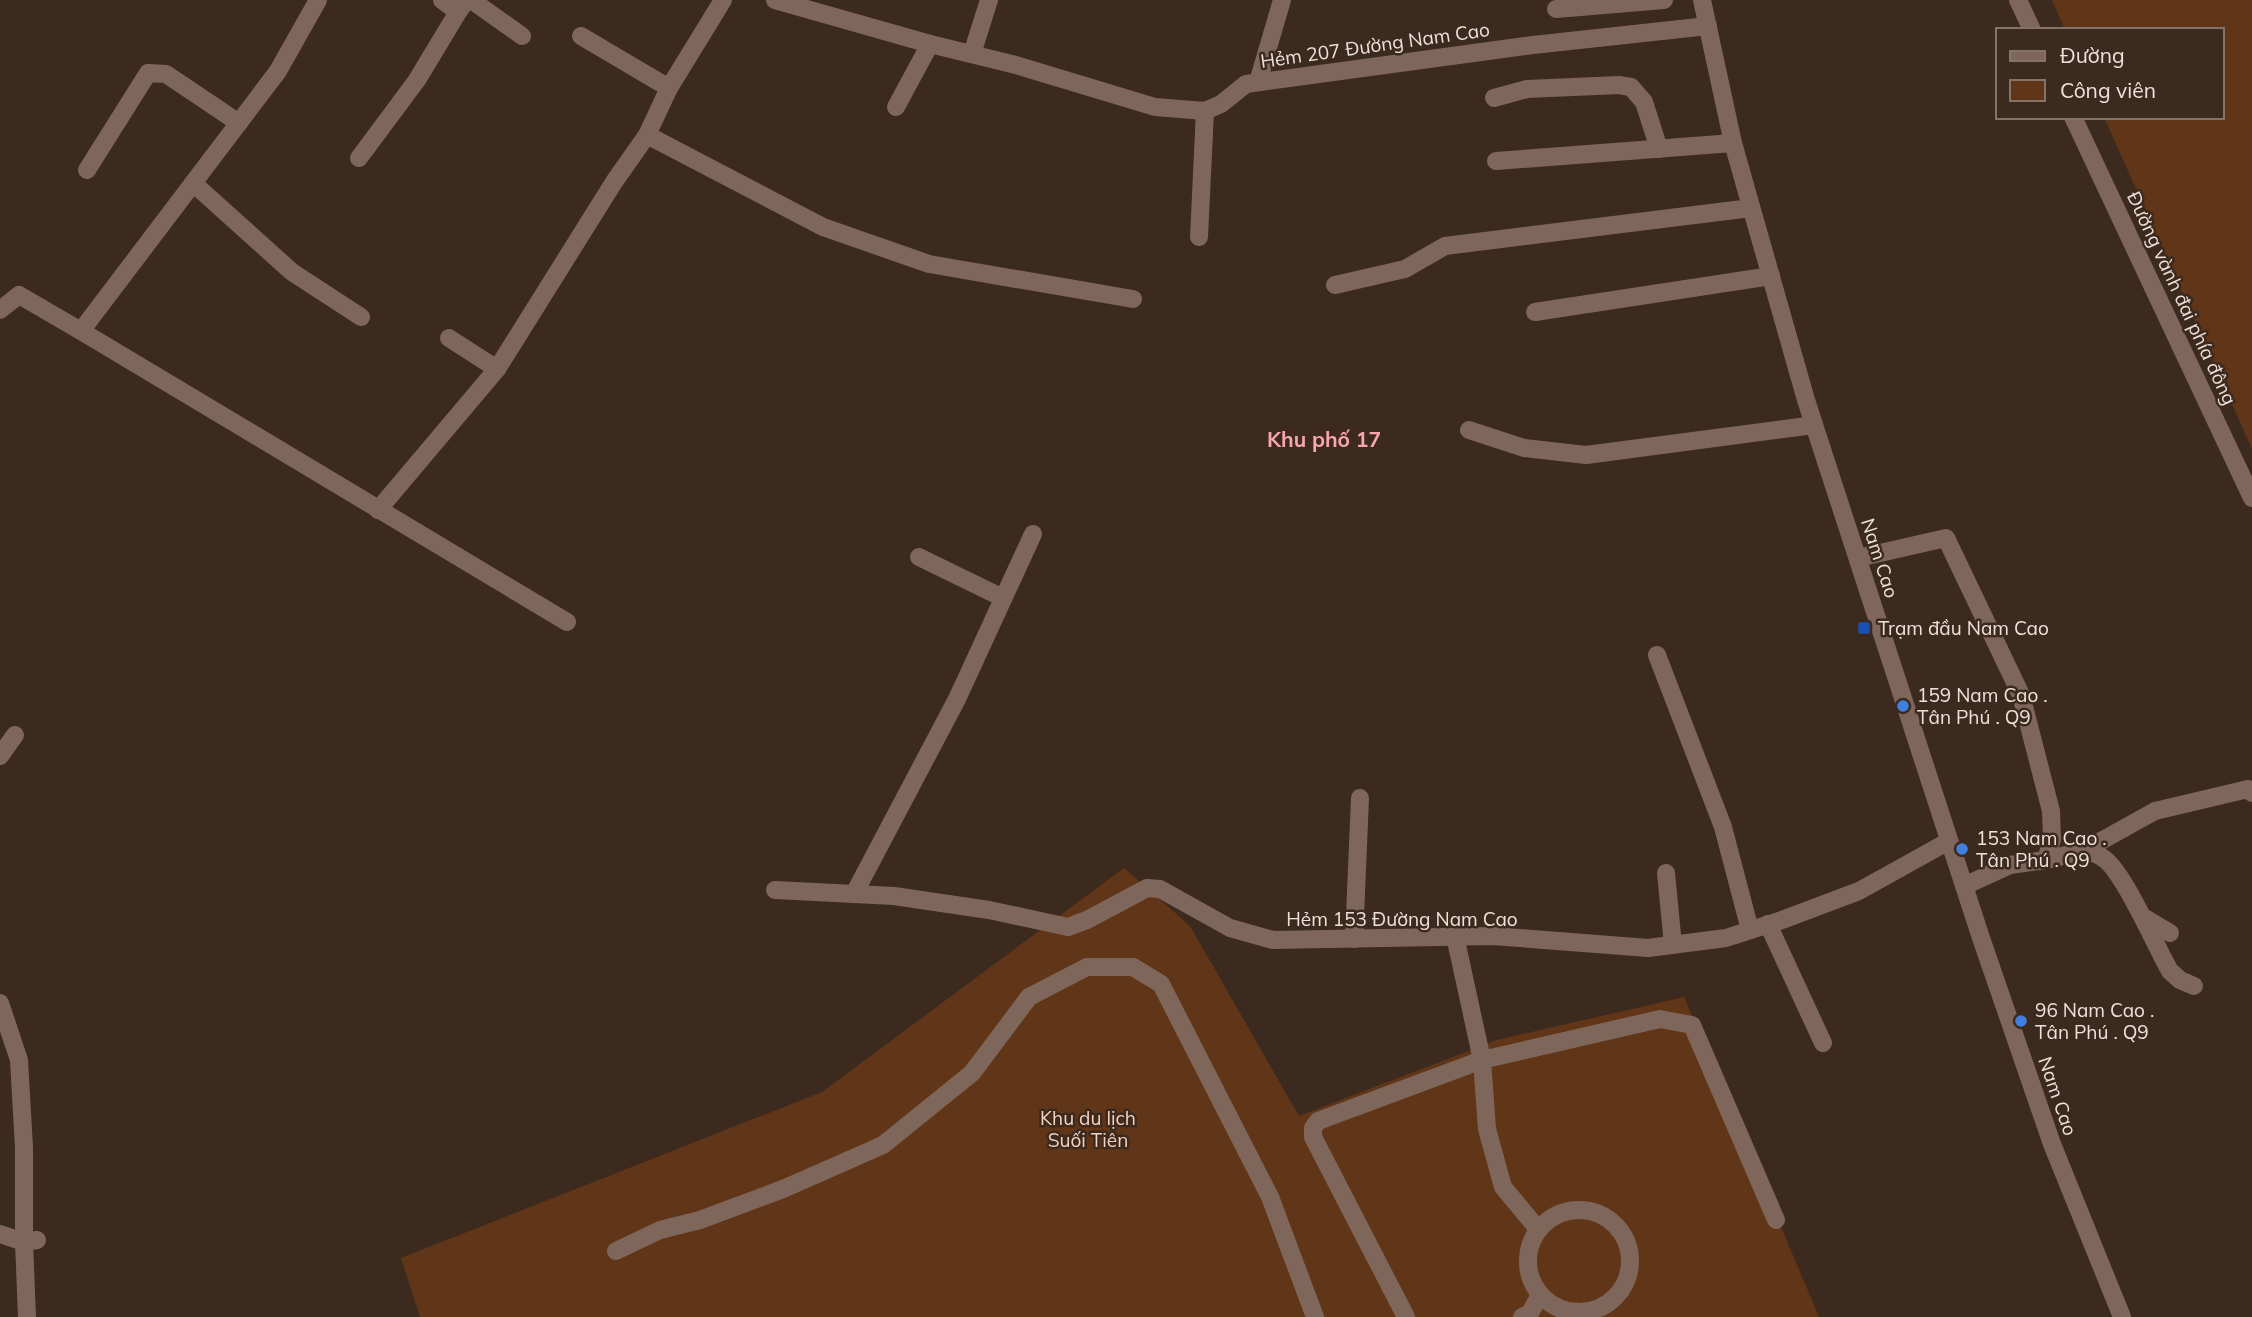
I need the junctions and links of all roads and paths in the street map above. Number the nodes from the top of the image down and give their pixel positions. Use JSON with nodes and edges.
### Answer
{"nodes":[{"id":1,"x":318,"y":0,"type":"edge"},
{"id":2,"x":442,"y":0,"type":"edge"},
{"id":3,"x":723,"y":0,"type":"edge"},
{"id":4,"x":775,"y":0,"type":"edge"},
{"id":5,"x":989,"y":0,"type":"edge"},
{"id":6,"x":1282,"y":0,"type":"edge"},
{"id":7,"x":1664,"y":0,"type":"edge"},
{"id":8,"x":1702,"y":0,"type":"edge"},
{"id":9,"x":2018,"y":0,"type":"edge"},
{"id":10,"x":1556,"y":9,"type":"dead end"},
{"id":11,"x":458,"y":12,"type":"junction"},
{"id":12,"x":1709,"y":26,"type":"junction"},
{"id":13,"x":2031,"y":28,"type":"edge"},
{"id":14,"x":522,"y":36,"type":"dead end"},
{"id":15,"x":581,"y":36,"type":"dead end"},
{"id":16,"x":930,"y":44,"type":"junction"},
{"id":17,"x":972,"y":54,"type":"junction"},
{"id":18,"x":1258,"y":82,"type":"junction"},
{"id":19,"x":669,"y":88,"type":"junction"},
{"id":20,"x":1494,"y":98,"type":"dead end"},
{"id":21,"x":896,"y":107,"type":"dead end"},
{"id":22,"x":1205,"y":111,"type":"junction"},
{"id":23,"x":2074,"y":119,"type":"edge"},
{"id":24,"x":239,"y":123,"type":"junction"},
{"id":25,"x":647,"y":135,"type":"junction"},
{"id":26,"x":1733,"y":143,"type":"junction"},
{"id":27,"x":1659,"y":149,"type":"junction"},
{"id":28,"x":359,"y":158,"type":"dead end"},
{"id":29,"x":1496,"y":161,"type":"dead end"},
{"id":30,"x":87,"y":170,"type":"dead end"},
{"id":31,"x":193,"y":183,"type":"junction"},
{"id":32,"x":1751,"y":208,"type":"junction"},
{"id":33,"x":1199,"y":237,"type":"dead end"},
{"id":34,"x":1771,"y":276,"type":"junction"},
{"id":35,"x":1335,"y":285,"type":"dead end"},
{"id":36,"x":1133,"y":299,"type":"dead end"},
{"id":37,"x":0,"y":310,"type":"edge"},
{"id":38,"x":1535,"y":312,"type":"dead end"},
{"id":39,"x":360,"y":317,"type":"dead end"},
{"id":40,"x":81,"y":331,"type":"junction"},
{"id":41,"x":449,"y":338,"type":"dead end"},
{"id":42,"x":497,"y":369,"type":"junction"},
{"id":43,"x":1814,"y":425,"type":"junction"},
{"id":44,"x":1469,"y":430,"type":"dead end"},
{"id":45,"x":2252,"y":498,"type":"edge"},
{"id":46,"x":378,"y":510,"type":"junction"},
{"id":47,"x":1033,"y":534,"type":"dead end"},
{"id":48,"x":919,"y":557,"type":"dead end"},
{"id":49,"x":1858,"y":558,"type":"junction"},
{"id":50,"x":1003,"y":598,"type":"junction"},
{"id":51,"x":567,"y":622,"type":"dead end"},
{"id":52,"x":1657,"y":655,"type":"dead end"},
{"id":53,"x":15,"y":735,"type":"dead end"},
{"id":54,"x":0,"y":755,"type":"edge"},
{"id":55,"x":2252,"y":793,"type":"edge"},
{"id":56,"x":1360,"y":798,"type":"dead end"},
{"id":57,"x":1950,"y":841,"type":"junction"},
{"id":58,"x":2082,"y":851,"type":"junction"},
{"id":59,"x":2046,"y":860,"type":"junction"},
{"id":60,"x":1666,"y":873,"type":"dead end"},
{"id":61,"x":1964,"y":886,"type":"junction"},
{"id":62,"x":775,"y":890,"type":"dead end"},
{"id":63,"x":854,"y":894,"type":"junction"},
{"id":64,"x":2140,"y":915,"type":"junction"},
{"id":65,"x":1768,"y":924,"type":"junction"},
{"id":66,"x":1750,"y":930,"type":"junction"},
{"id":67,"x":2170,"y":933,"type":"dead end"},
{"id":68,"x":1455,"y":936,"type":"junction"},
{"id":69,"x":1354,"y":939,"type":"junction"},
{"id":70,"x":1673,"y":945,"type":"junction"},
{"id":71,"x":2194,"y":986,"type":"dead end"},
{"id":72,"x":0,"y":1003,"type":"edge"},
{"id":73,"x":1823,"y":1043,"type":"dead end"},
{"id":74,"x":1482,"y":1060,"type":"junction"},
{"id":75,"x":1776,"y":1220,"type":"dead end"},
{"id":76,"x":1538,"y":1229,"type":"junction"},
{"id":77,"x":0,"y":1234,"type":"edge"},
{"id":78,"x":30,"y":1241,"type":"junction"},
{"id":79,"x":616,"y":1251,"type":"dead end"},
{"id":80,"x":1540,"y":1295,"type":"junction"},
{"id":81,"x":1592,"y":1314,"type":"edge"},
{"id":82,"x":27,"y":1317,"type":"edge"},
{"id":83,"x":1315,"y":1317,"type":"edge"},
{"id":84,"x":1406,"y":1317,"type":"edge"},
{"id":85,"x":1522,"y":1317,"type":"edge"},
{"id":86,"x":2122,"y":1317,"type":"edge"}],
"edges":[{"from":1,"to":24,"type":"street"},
{"from":2,"to":11,"type":"street"},
{"from":3,"to":19,"type":"street"},
{"from":4,"to":16,"type":"street"},
{"from":5,"to":17,"type":"street"},
{"from":6,"to":18,"type":"street"},
{"from":7,"to":10,"type":"street"},
{"from":8,"to":12,"type":"street","name":"Nam Cao"},
{"from":9,"to":13,"type":"street"},
{"from":11,"to":14,"type":"street"},
{"from":11,"to":28,"type":"street"},
{"from":12,"to":18,"type":"street","name":"Hẻm 207 Đường Nam Cao"},
{"from":12,"to":26,"type":"street","name":"Nam Cao"},
{"from":15,"to":19,"type":"street"},
{"from":16,"to":17,"type":"street"},
{"from":16,"to":21,"type":"street"},
{"from":17,"to":22,"type":"street"},
{"from":18,"to":22,"type":"street","name":"Hẻm 207 Đường Nam Cao"},
{"from":19,"to":25,"type":"street"},
{"from":20,"to":27,"type":"street"},
{"from":22,"to":33,"type":"street"},
{"from":23,"to":45,"type":"street","name":"Đường vành đai phía đông"},
{"from":24,"to":30,"type":"street"},
{"from":24,"to":31,"type":"street"},
{"from":25,"to":36,"type":"street"},
{"from":25,"to":42,"type":"street"},
{"from":26,"to":27,"type":"street"},
{"from":26,"to":32,"type":"street","name":"Nam Cao"},
{"from":27,"to":29,"type":"street"},
{"from":31,"to":39,"type":"street"},
{"from":31,"to":40,"type":"street"},
{"from":32,"to":34,"type":"street","name":"Nam Cao"},
{"from":32,"to":35,"type":"street"},
{"from":34,"to":38,"type":"street"},
{"from":34,"to":43,"type":"street","name":"Nam Cao"},
{"from":37,"to":40,"type":"street"},
{"from":40,"to":46,"type":"street"},
{"from":41,"to":42,"type":"street"},
{"from":42,"to":46,"type":"street"},
{"from":43,"to":44,"type":"street"},
{"from":43,"to":49,"type":"street","name":"Nam Cao"},
{"from":46,"to":51,"type":"street"},
{"from":47,"to":50,"type":"street"},
{"from":48,"to":50,"type":"street"},
{"from":49,"to":57,"type":"street","name":"Nam Cao"},
{"from":49,"to":59,"type":"street"},
{"from":50,"to":63,"type":"street"},
{"from":52,"to":66,"type":"street"},
{"from":53,"to":54,"type":"street"},
{"from":55,"to":58,"type":"street"},
{"from":56,"to":69,"type":"street"},
{"from":57,"to":61,"type":"street","name":"Nam Cao"},
{"from":57,"to":65,"type":"street","name":"Hẻm 153 Đường Nam Cao"},
{"from":58,"to":59,"type":"street"},
{"from":58,"to":64,"type":"street"},
{"from":59,"to":61,"type":"street"},
{"from":60,"to":70,"type":"street"},
{"from":61,"to":86,"type":"street","name":"Nam Cao"},
{"from":62,"to":63,"type":"street","name":"Hẻm 153 Đường Nam Cao"},
{"from":63,"to":69,"type":"street","name":"Hẻm 153 Đường Nam Cao"},
{"from":64,"to":67,"type":"street"},
{"from":64,"to":71,"type":"street"},
{"from":65,"to":66,"type":"street","name":"Hẻm 153 Đường Nam Cao"},
{"from":65,"to":73,"type":"street"},
{"from":66,"to":70,"type":"street","name":"Hẻm 153 Đường Nam Cao"},
{"from":68,"to":69,"type":"street","name":"Hẻm 153 Đường Nam Cao"},
{"from":68,"to":70,"type":"street","name":"Hẻm 153 Đường Nam Cao"},
{"from":68,"to":74,"type":"street"},
{"from":72,"to":78,"type":"street"},
{"from":74,"to":75,"type":"street"},
{"from":74,"to":76,"type":"street"},
{"from":74,"to":84,"type":"street"},
{"from":76,"to":80,"type":"street"},
{"from":76,"to":81,"type":"street"},
{"from":77,"to":78,"type":"street"},
{"from":78,"to":82,"type":"street"},
{"from":79,"to":83,"type":"street"},
{"from":80,"to":81,"type":"street"},
{"from":80,"to":85,"type":"street"}]}
